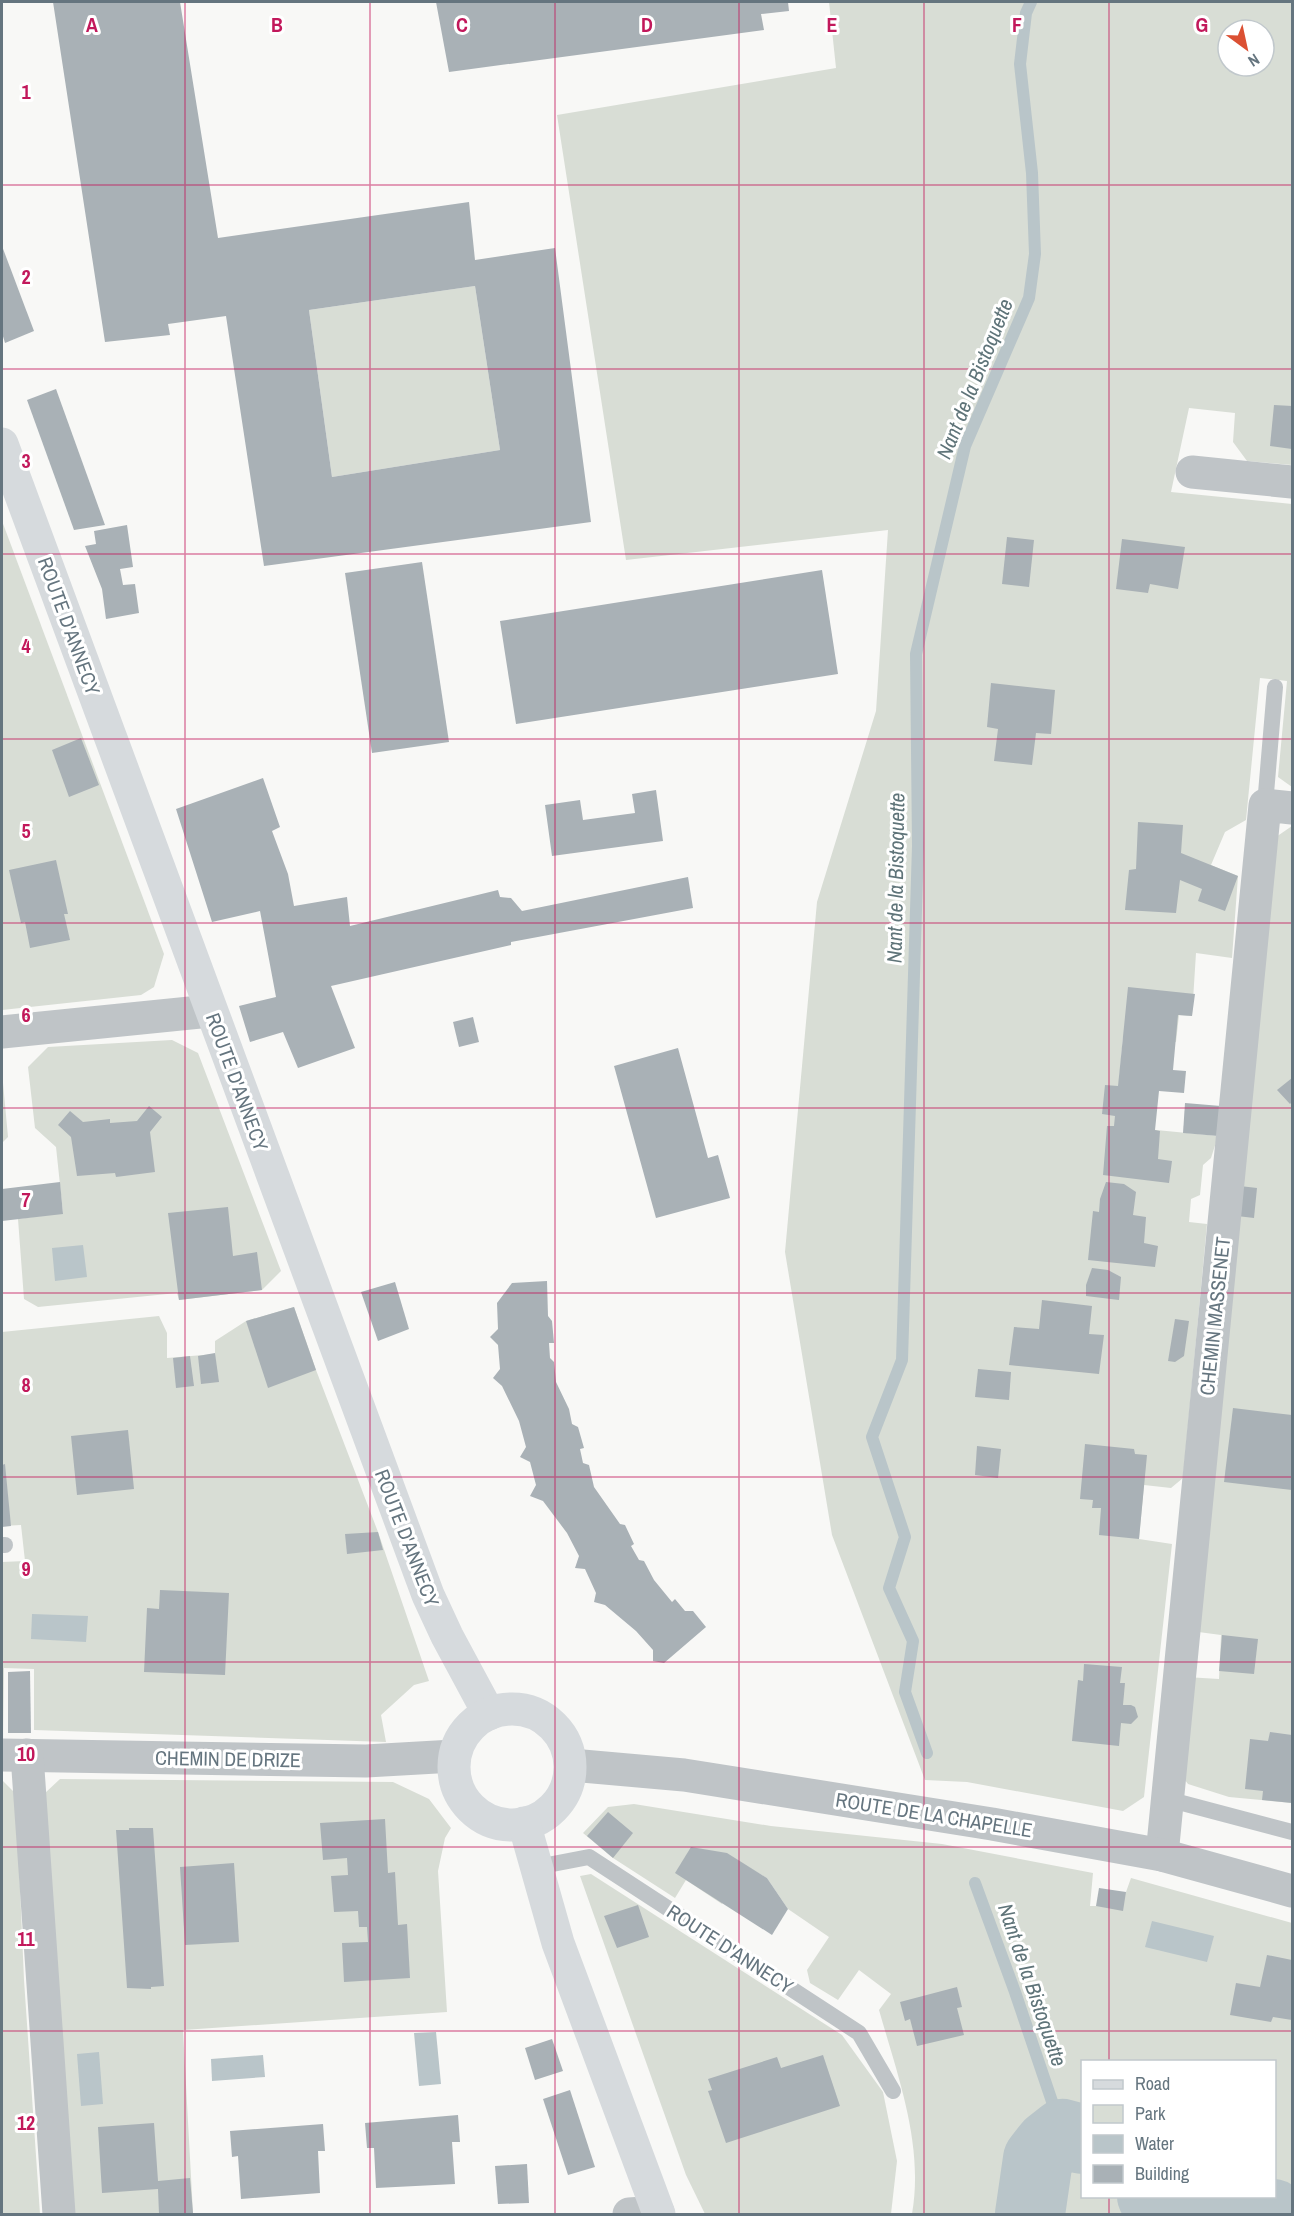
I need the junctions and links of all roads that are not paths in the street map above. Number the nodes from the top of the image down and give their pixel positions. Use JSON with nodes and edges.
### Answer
{"nodes":[{"id":1,"x":2,"y":444,"type":"edge"},
{"id":2,"x":1192,"y":472,"type":"dead end"},
{"id":3,"x":1293,"y":482,"type":"edge"},
{"id":4,"x":1275,"y":687,"type":"dead end"},
{"id":5,"x":1279,"y":807,"type":"edge"},
{"id":6,"x":210,"y":1011,"type":"junction"},
{"id":7,"x":2,"y":1032,"type":"edge"},
{"id":8,"x":489,"y":1714,"type":"junction"},
{"id":9,"x":14,"y":1755,"type":"edge"},
{"id":10,"x":454,"y":1756,"type":"junction"},
{"id":11,"x":571,"y":1765,"type":"junction"},
{"id":12,"x":1167,"y":1799,"type":"junction"},
{"id":13,"x":524,"y":1824,"type":"junction"},
{"id":14,"x":1293,"y":1832,"type":"edge"},
{"id":15,"x":1162,"y":1855,"type":"junction"},
{"id":16,"x":537,"y":1867,"type":"junction"},
{"id":17,"x":1293,"y":1891,"type":"edge"},
{"id":18,"x":893,"y":2091,"type":"dead end"},
{"id":19,"x":59,"y":2214,"type":"edge"},
{"id":20,"x":649,"y":2214,"type":"edge"}],
"edges":[{"from":1,"to":6,"type":"main road","name":"ROUTE D'ANNECY"},
{"from":2,"to":3,"type":"street"},
{"from":4,"to":5,"type":"lane"},
{"from":5,"to":12,"type":"street","name":"CHEMIN MASSENET"},
{"from":6,"to":7,"type":"street"},
{"from":6,"to":8,"type":"main road","name":"ROUTE D'ANNECY"},
{"from":8,"to":10,"type":"main road"},
{"from":8,"to":11,"type":"main road"},
{"from":9,"to":10,"type":"street","name":"CHEMIN DE DRIZE"},
{"from":9,"to":19,"type":"street"},
{"from":10,"to":13,"type":"main road"},
{"from":11,"to":13,"type":"main road"},
{"from":11,"to":15,"type":"street","name":"ROUTE DE LA CHAPELLE"},
{"from":12,"to":14,"type":"lane"},
{"from":12,"to":15,"type":"street","name":"CHEMIN MASSENET"},
{"from":13,"to":16,"type":"main road"},
{"from":15,"to":17,"type":"street","name":"ROUTE DE LA CHAPELLE"},
{"from":16,"to":18,"type":"lane","name":"ROUTE D'ANNECY"},
{"from":16,"to":20,"type":"main road"}]}
